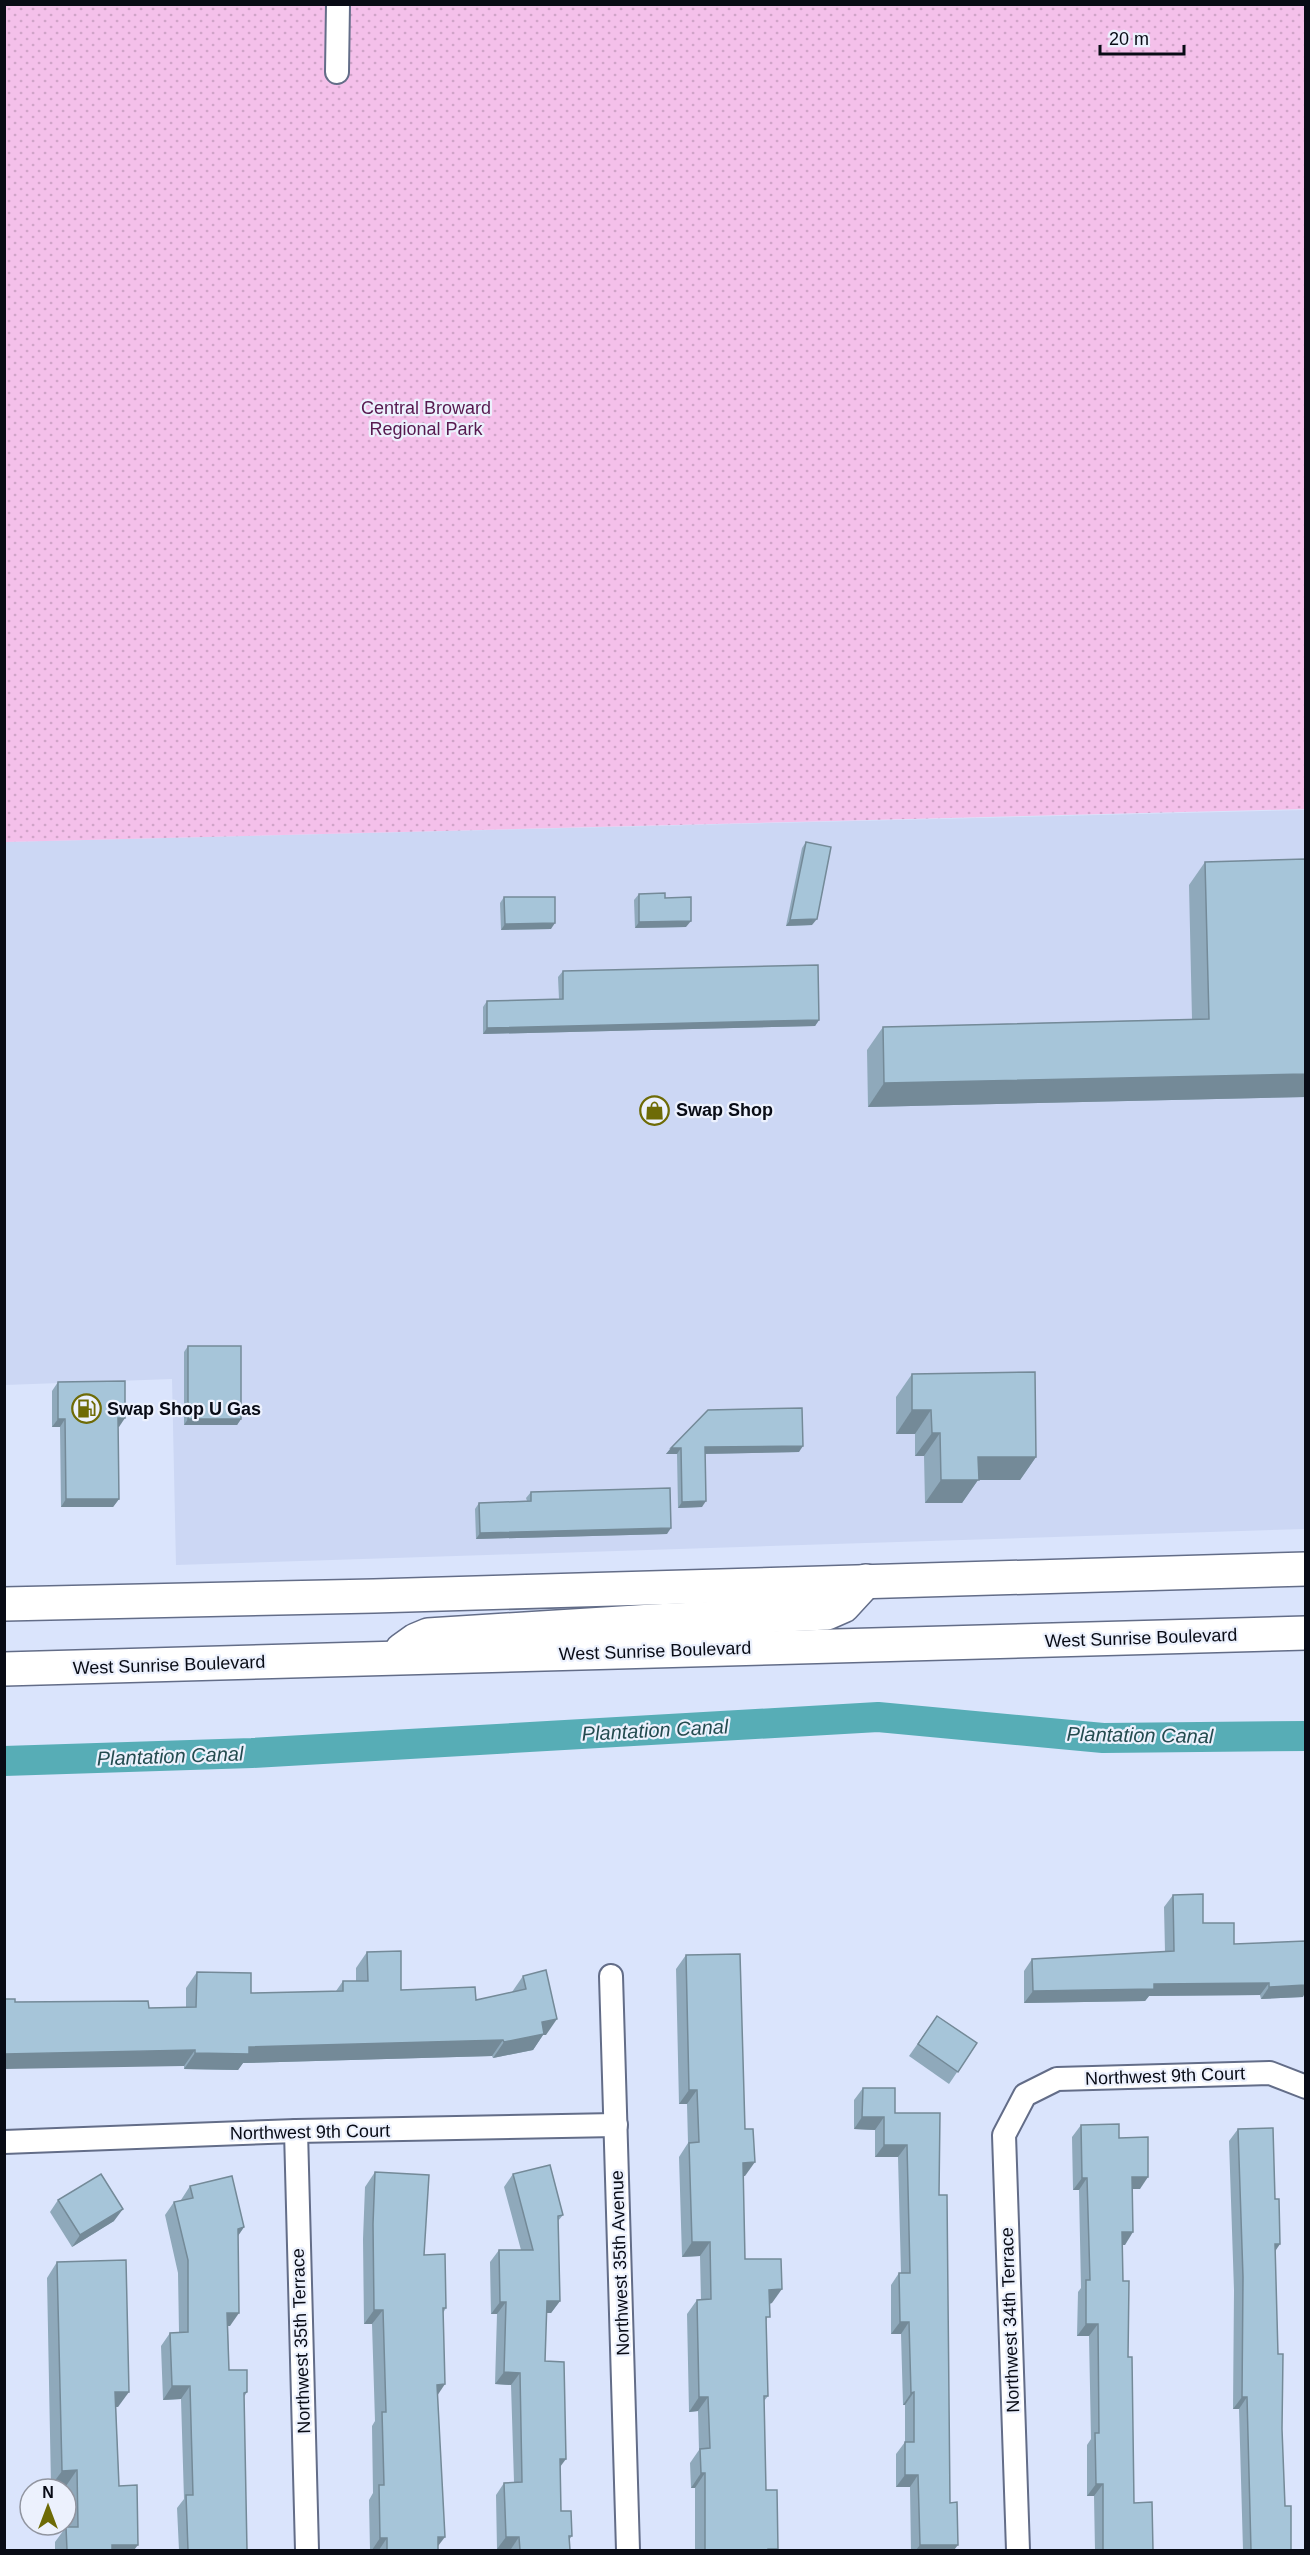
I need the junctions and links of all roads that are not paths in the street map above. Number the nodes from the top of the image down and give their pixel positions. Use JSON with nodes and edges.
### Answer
{"nodes":[{"id":1,"x":338,"y":4,"type":"edge"},
{"id":2,"x":337,"y":72,"type":"dead end"},
{"id":3,"x":1305,"y":1569,"type":"edge"},
{"id":4,"x":866,"y":1581,"type":"junction"},
{"id":5,"x":4,"y":1604,"type":"edge"},
{"id":6,"x":1305,"y":1633,"type":"edge"},
{"id":7,"x":391,"y":1659,"type":"junction"},
{"id":8,"x":4,"y":1669,"type":"edge"},
{"id":9,"x":611,"y":1976,"type":"dead end"},
{"id":10,"x":1305,"y":2087,"type":"edge"},
{"id":11,"x":1025,"y":2095,"type":"joint"},
{"id":12,"x":616,"y":2125,"type":"junction"},
{"id":13,"x":296,"y":2131,"type":"junction"},
{"id":14,"x":4,"y":2142,"type":"edge"},
{"id":15,"x":307,"y":2550,"type":"edge"},
{"id":16,"x":628,"y":2550,"type":"edge"},
{"id":17,"x":1018,"y":2550,"type":"edge"}],
"edges":[{"from":1,"to":2,"type":"street"},
{"from":3,"to":4,"type":"main road"},
{"from":4,"to":5,"type":"main road"},
{"from":4,"to":7,"type":"main road"},
{"from":6,"to":7,"type":"main road","name":"West Sunrise Boulevard"},
{"from":7,"to":8,"type":"main road","name":"West Sunrise Boulevard"},
{"from":9,"to":12,"type":"street","name":"Northwest 35th Avenue"},
{"from":10,"to":11,"type":"street","name":"Northwest 9th Court"},
{"from":11,"to":17,"type":"street","name":"Northwest 34th Terrace"},
{"from":12,"to":13,"type":"street","name":"Northwest 9th Court"},
{"from":12,"to":16,"type":"street","name":"Northwest 35th Avenue"},
{"from":13,"to":14,"type":"street","name":"Northwest 9th Court"},
{"from":13,"to":15,"type":"street","name":"Northwest 35th Terrace"}]}
